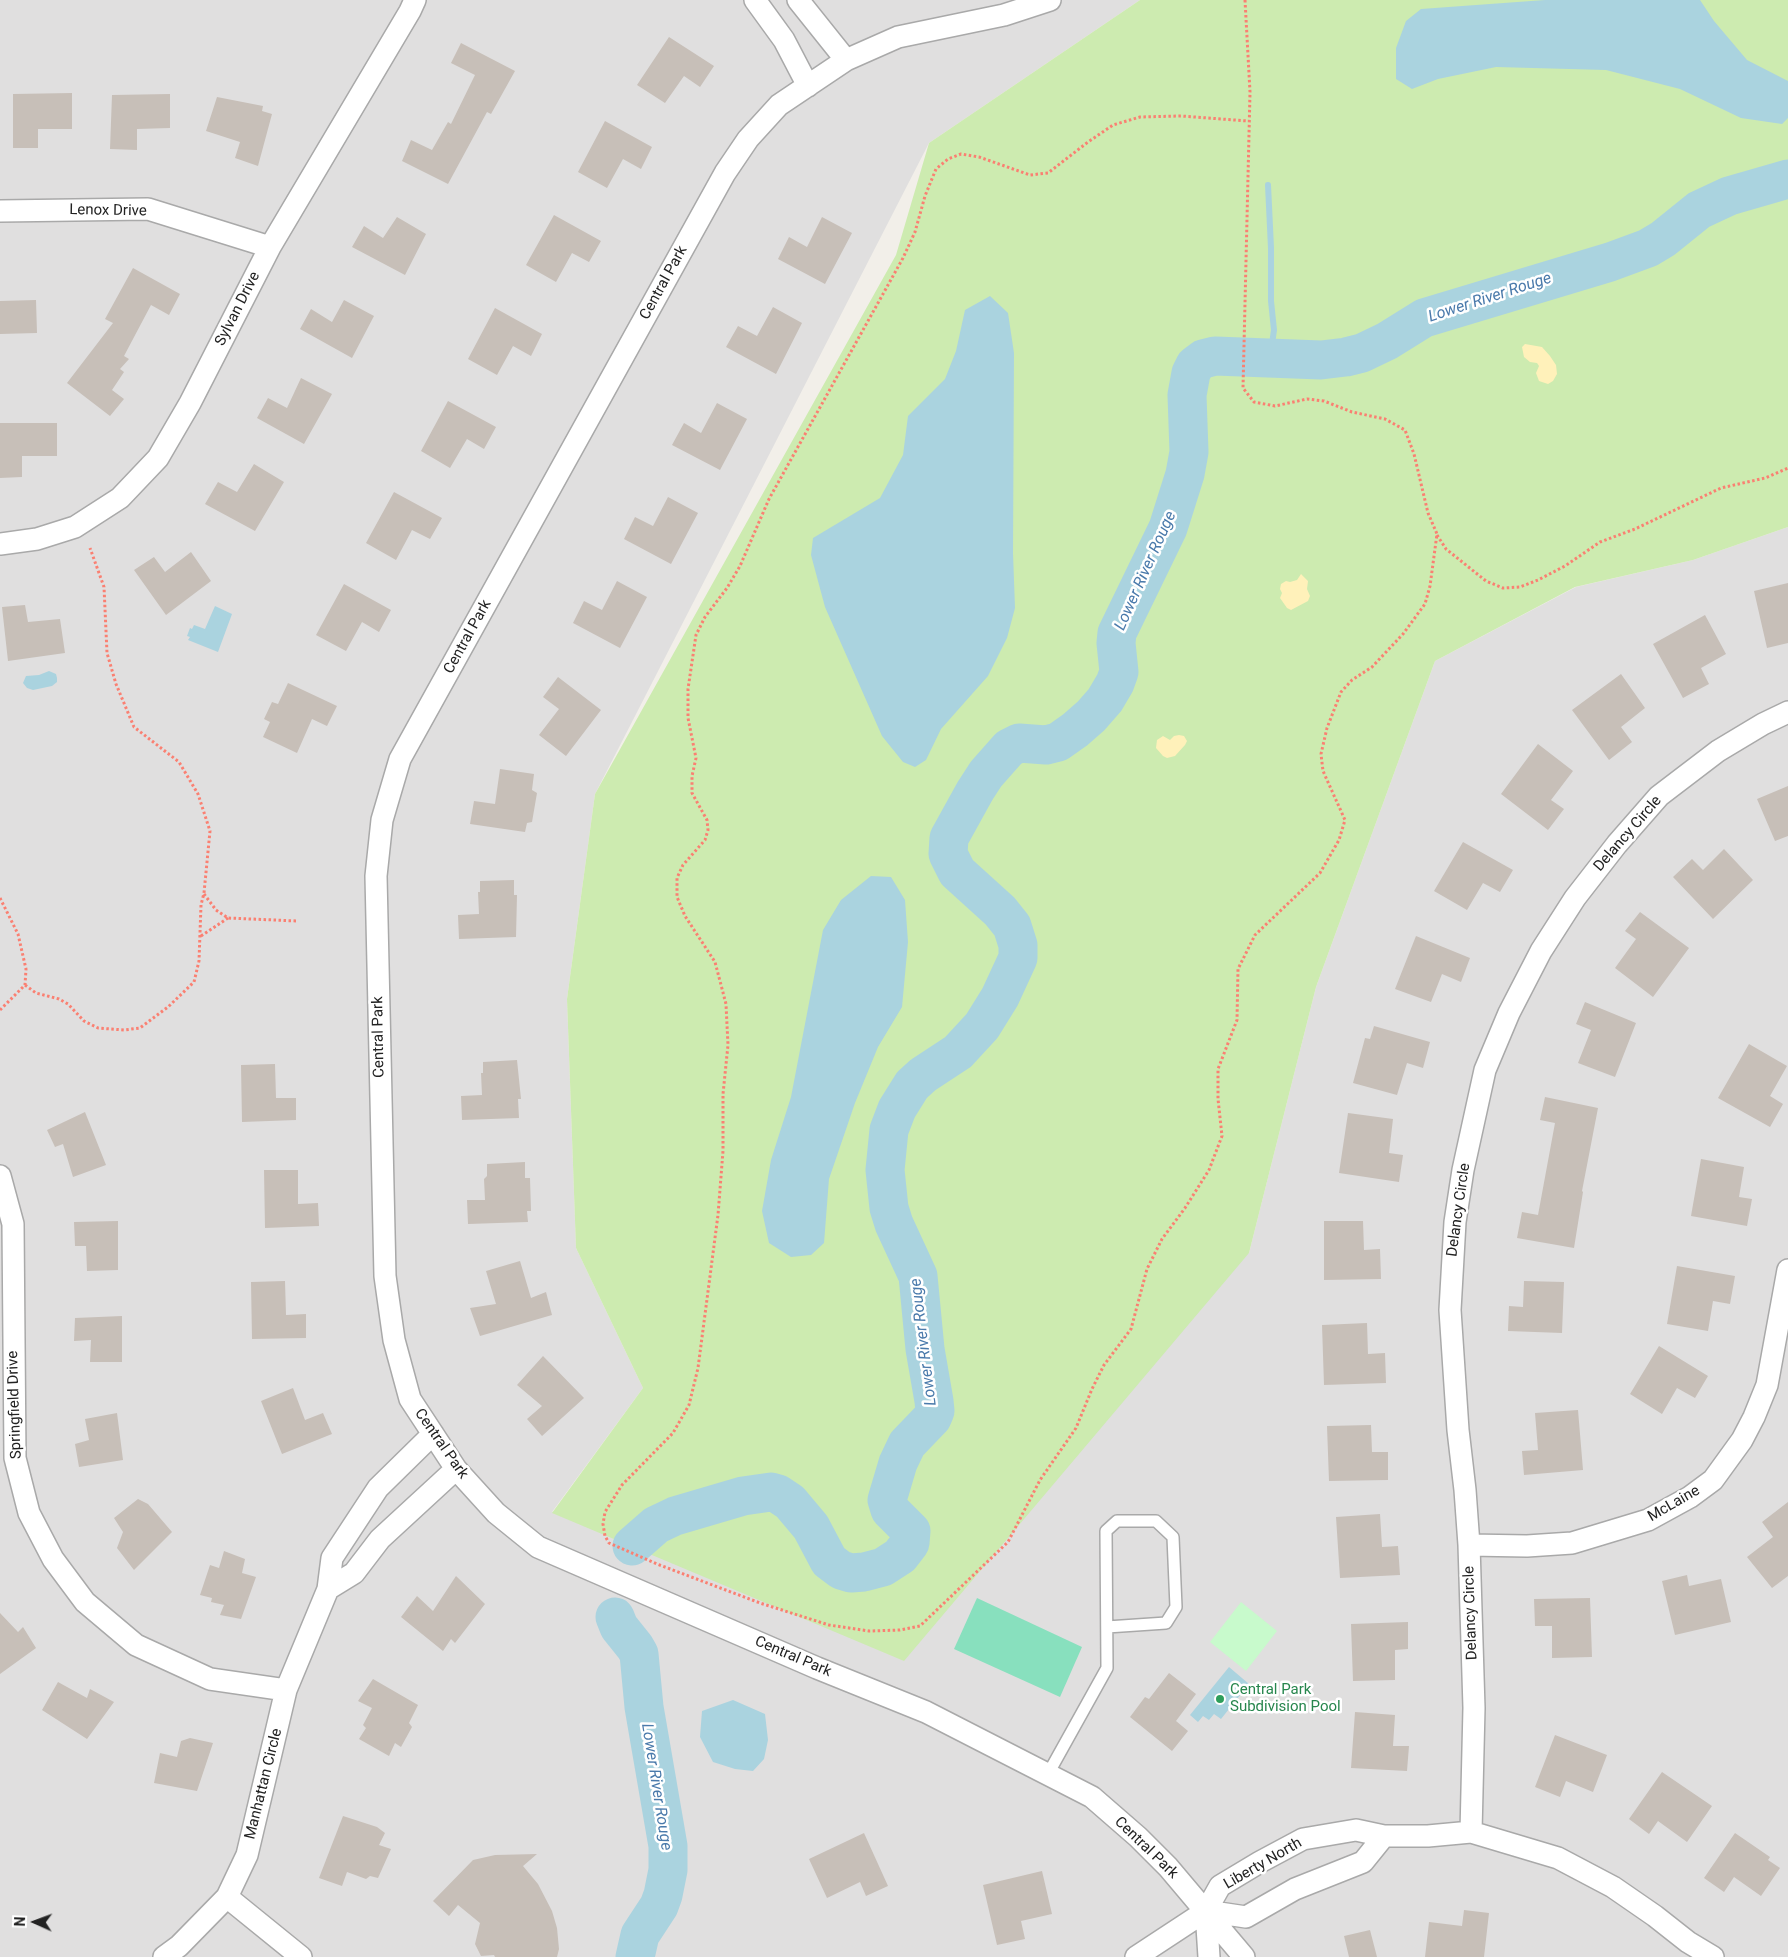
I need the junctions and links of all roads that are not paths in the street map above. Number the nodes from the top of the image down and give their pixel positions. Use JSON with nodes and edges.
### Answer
{"nodes":[{"id":1,"x":415,"y":0,"type":"edge"},
{"id":2,"x":755,"y":0,"type":"edge"},
{"id":3,"x":798,"y":0,"type":"edge"},
{"id":4,"x":1050,"y":0,"type":"edge"},
{"id":5,"x":846,"y":60,"type":"junction"},
{"id":6,"x":808,"y":86,"type":"junction"},
{"id":7,"x":0,"y":211,"type":"edge"},
{"id":8,"x":270,"y":246,"type":"junction"},
{"id":9,"x":0,"y":544,"type":"edge"},
{"id":10,"x":1788,"y":712,"type":"edge"},
{"id":11,"x":0,"y":1176,"type":"edge"},
{"id":12,"x":1788,"y":1270,"type":"edge"},
{"id":13,"x":6,"y":1360,"type":"edge"},
{"id":14,"x":433,"y":1434,"type":"junction"},
{"id":15,"x":456,"y":1469,"type":"junction"},
{"id":16,"x":1469,"y":1545,"type":"junction"},
{"id":17,"x":328,"y":1589,"type":"junction"},
{"id":18,"x":1107,"y":1627,"type":"junction"},
{"id":19,"x":286,"y":1690,"type":"junction"},
{"id":20,"x":1048,"y":1774,"type":"junction"},
{"id":21,"x":1470,"y":1832,"type":"junction"},
{"id":22,"x":1384,"y":1836,"type":"junction"},
{"id":23,"x":227,"y":1897,"type":"junction"},
{"id":24,"x":1206,"y":1911,"type":"junction"},
{"id":25,"x":164,"y":1957,"type":"edge"},
{"id":26,"x":301,"y":1957,"type":"edge"},
{"id":27,"x":1136,"y":1957,"type":"edge"},
{"id":28,"x":1209,"y":1957,"type":"edge"},
{"id":29,"x":1244,"y":1957,"type":"edge"},
{"id":30,"x":1713,"y":1957,"type":"edge"}],
"edges":[{"from":1,"to":8,"type":"street","name":"Sylvan Drive"},
{"from":2,"to":6,"type":"street"},
{"from":3,"to":5,"type":"street"},
{"from":4,"to":5,"type":"street","name":"Central Park"},
{"from":5,"to":6,"type":"street","name":"Central Park"},
{"from":6,"to":14,"type":"street","name":"Central Park"},
{"from":7,"to":8,"type":"street","name":"Lenox Drive"},
{"from":8,"to":9,"type":"street","name":"Sylvan Drive"},
{"from":10,"to":16,"type":"street","name":"Delancy Circle"},
{"from":11,"to":13,"type":"street","name":"Springfield Drive"},
{"from":12,"to":16,"type":"street","name":"McLaine"},
{"from":13,"to":19,"type":"street","name":"Springfield Drive"},
{"from":14,"to":15,"type":"street","name":"Central Park"},
{"from":14,"to":17,"type":"street","name":"Manhattan Circle"},
{"from":15,"to":17,"type":"street"},
{"from":15,"to":20,"type":"street","name":"Central Park"},
{"from":16,"to":21,"type":"street","name":"Delancy Circle"},
{"from":17,"to":19,"type":"street","name":"Manhattan Circle"},
{"from":18,"to":18,"type":"lane"},
{"from":18,"to":20,"type":"lane"},
{"from":19,"to":23,"type":"street","name":"Manhattan Circle"},
{"from":20,"to":24,"type":"street","name":"Central Park"},
{"from":21,"to":22,"type":"street","name":"Liberty North"},
{"from":21,"to":30,"type":"street","name":"Liberty North"},
{"from":22,"to":24,"type":"street","name":"Liberty North"},
{"from":22,"to":24,"type":"street","name":"Liberty North"},
{"from":23,"to":25,"type":"street","name":"Manhattan Circle"},
{"from":23,"to":26,"type":"street"},
{"from":24,"to":27,"type":"street"},
{"from":24,"to":28,"type":"street"},
{"from":24,"to":29,"type":"street","name":"Central Park"}]}
